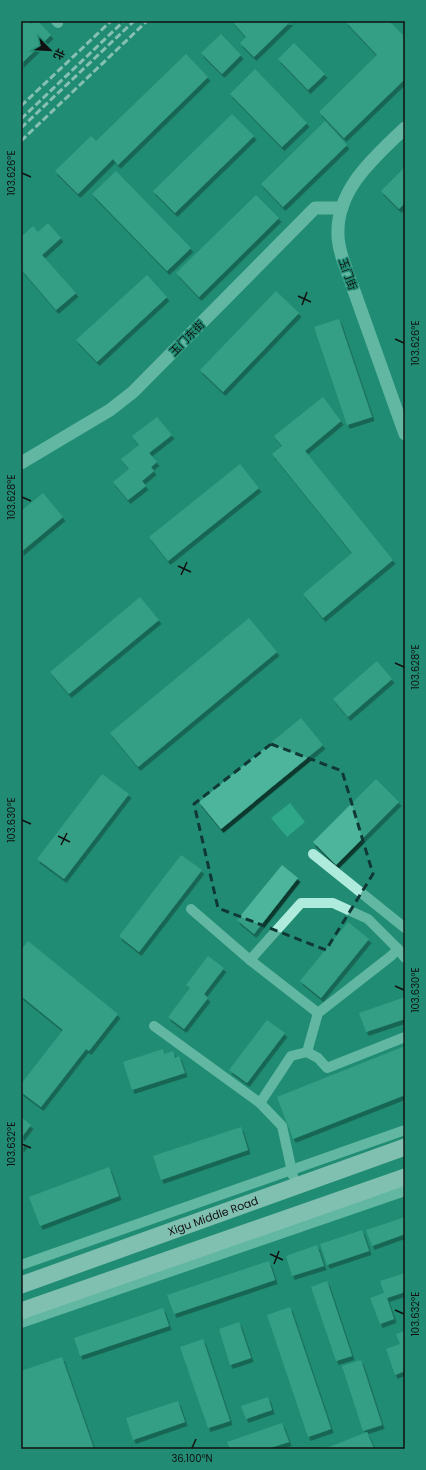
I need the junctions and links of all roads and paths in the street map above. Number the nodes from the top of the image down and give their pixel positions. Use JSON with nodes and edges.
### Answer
{"nodes":[{"id":1,"x":405,"y":128,"type":"edge"},
{"id":2,"x":342,"y":208,"type":"junction"},
{"id":3,"x":405,"y":434,"type":"edge"},
{"id":4,"x":21,"y":463,"type":"edge"},
{"id":5,"x":313,"y":854,"type":"dead end"},
{"id":6,"x":191,"y":908,"type":"dead end"},
{"id":7,"x":405,"y":928,"type":"edge"},
{"id":8,"x":398,"y":949,"type":"junction"},
{"id":9,"x":405,"y":958,"type":"edge"},
{"id":10,"x":250,"y":960,"type":"junction"},
{"id":11,"x":318,"y":1013,"type":"junction"},
{"id":12,"x":154,"y":1026,"type":"dead end"},
{"id":13,"x":405,"y":1037,"type":"edge"},
{"id":14,"x":307,"y":1052,"type":"junction"},
{"id":15,"x":260,"y":1103,"type":"junction"},
{"id":16,"x":405,"y":1130,"type":"edge"},
{"id":17,"x":405,"y":1147,"type":"edge"},
{"id":18,"x":292,"y":1170,"type":"junction"},
{"id":19,"x":405,"y":1177,"type":"edge"},
{"id":20,"x":296,"y":1187,"type":"junction"},
{"id":21,"x":405,"y":1191,"type":"edge"},
{"id":22,"x":21,"y":1265,"type":"edge"},
{"id":23,"x":21,"y":1285,"type":"edge"},
{"id":24,"x":21,"y":1311,"type":"edge"},
{"id":25,"x":21,"y":1323,"type":"edge"}],
"edges":[{"from":1,"to":2,"type":"street","name":"玉门街"},
{"from":2,"to":3,"type":"street","name":"玉门街"},
{"from":2,"to":4,"type":"street","name":"玉门东街"},
{"from":5,"to":7,"type":"street"},
{"from":6,"to":10,"type":"street"},
{"from":8,"to":9,"type":"street"},
{"from":8,"to":10,"type":"street"},
{"from":8,"to":11,"type":"street"},
{"from":10,"to":11,"type":"street"},
{"from":11,"to":14,"type":"street"},
{"from":12,"to":15,"type":"street"},
{"from":13,"to":14,"type":"street"},
{"from":14,"to":15,"type":"street"},
{"from":15,"to":18,"type":"street"},
{"from":16,"to":18,"type":"street"},
{"from":17,"to":20,"type":"main road","name":"Xigu Middle Road"},
{"from":18,"to":20,"type":"street"},
{"from":18,"to":22,"type":"street"},
{"from":19,"to":24,"type":"main road"},
{"from":20,"to":23,"type":"main road","name":"Xigu Middle Road"},
{"from":21,"to":25,"type":"street"}]}
